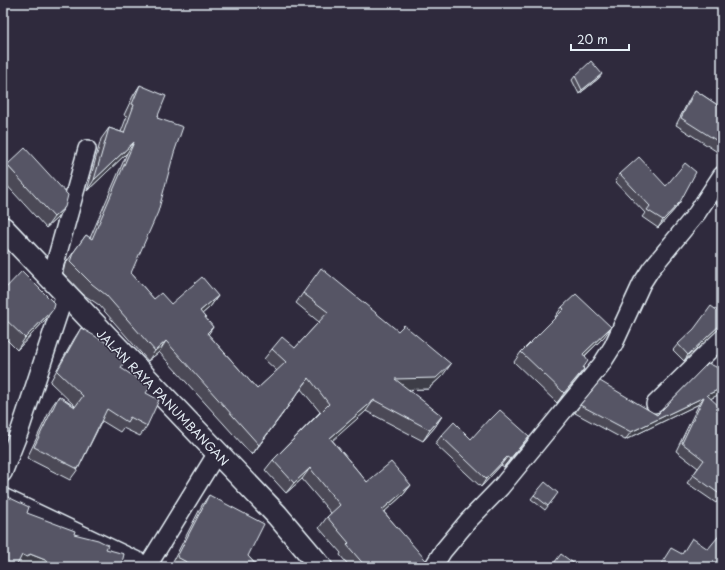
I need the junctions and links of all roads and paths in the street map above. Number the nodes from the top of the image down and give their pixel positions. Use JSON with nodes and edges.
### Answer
{"nodes":[{"id":1,"x":87,"y":149,"type":"dead end"},
{"id":2,"x":722,"y":175,"type":"edge"},
{"id":3,"x":3,"y":228,"type":"edge"},
{"id":4,"x":58,"y":286,"type":"junction"},
{"id":5,"x":722,"y":338,"type":"edge"},
{"id":6,"x":655,"y":404,"type":"dead end"},
{"id":7,"x":217,"y":453,"type":"junction"},
{"id":8,"x":3,"y":473,"type":"edge"},
{"id":9,"x":3,"y":497,"type":"edge"},
{"id":10,"x":148,"y":566,"type":"edge"},
{"id":11,"x":321,"y":567,"type":"edge"},
{"id":12,"x":433,"y":567,"type":"edge"}],
"edges":[{"from":1,"to":4,"type":"street"},
{"from":2,"to":12,"type":"street"},
{"from":3,"to":4,"type":"main road","name":"JALAN RAYA PANUMBANGAN"},
{"from":4,"to":7,"type":"main road","name":"JALAN RAYA PANUMBANGAN"},
{"from":4,"to":8,"type":"street"},
{"from":5,"to":6,"type":"street"},
{"from":7,"to":10,"type":"street"},
{"from":7,"to":11,"type":"main road","name":"JALAN RAYA PANUMBANGAN"},
{"from":9,"to":10,"type":"street"}]}
